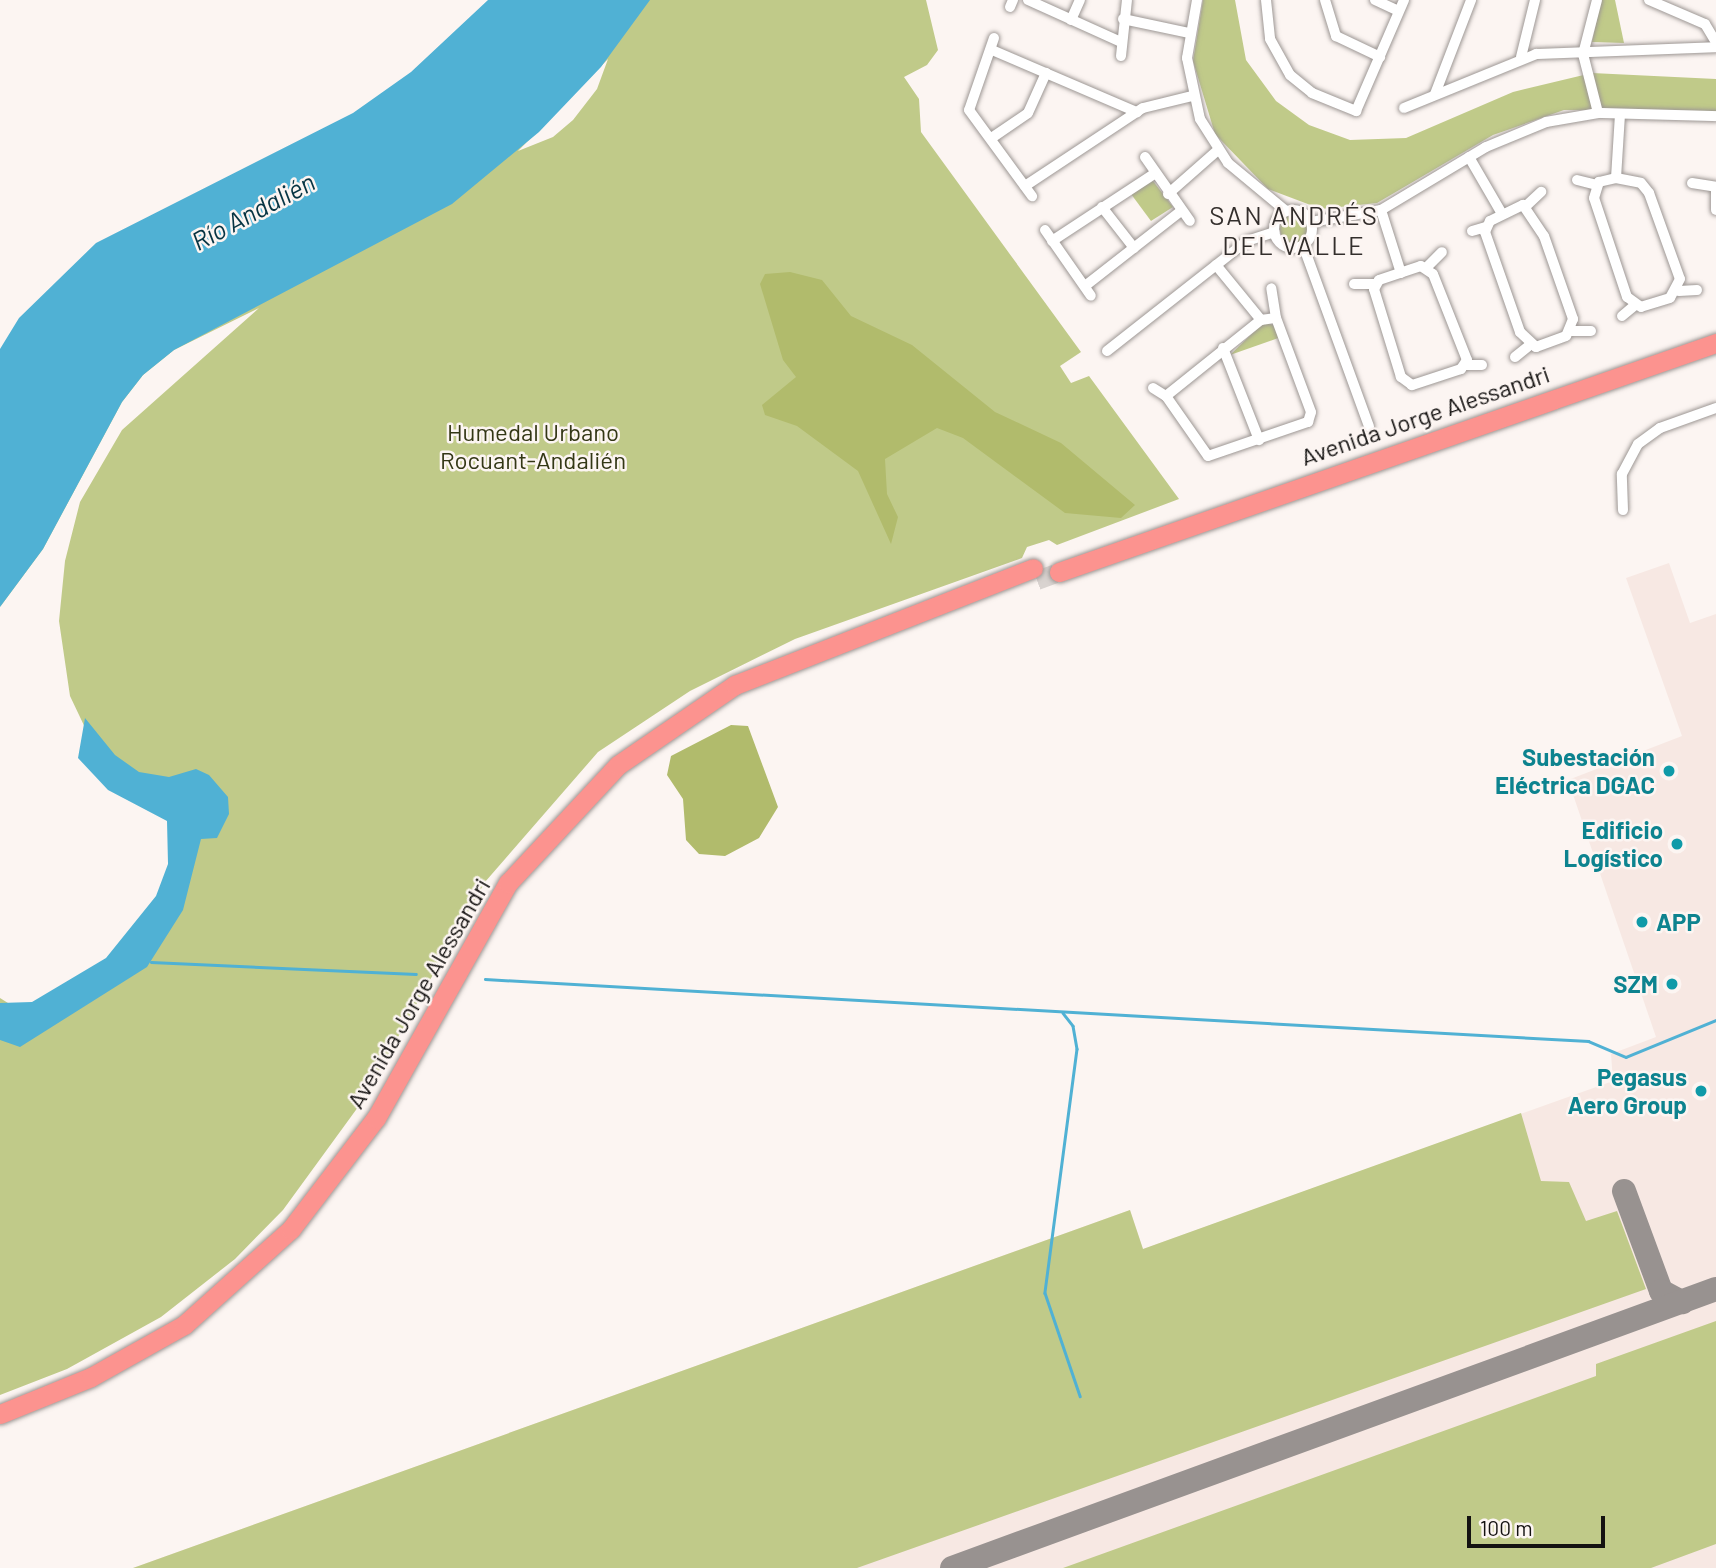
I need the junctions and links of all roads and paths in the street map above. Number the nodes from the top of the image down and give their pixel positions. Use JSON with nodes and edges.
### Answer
{"nodes":[{"id":1,"x":1028,"y":0,"type":"edge"},
{"id":2,"x":1080,"y":0,"type":"edge"},
{"id":3,"x":1127,"y":0,"type":"edge"},
{"id":4,"x":1197,"y":0,"type":"edge"},
{"id":5,"x":1266,"y":0,"type":"edge"},
{"id":6,"x":1325,"y":0,"type":"edge"},
{"id":7,"x":1375,"y":0,"type":"edge"},
{"id":8,"x":1471,"y":0,"type":"edge"},
{"id":9,"x":1535,"y":0,"type":"edge"},
{"id":10,"x":1597,"y":0,"type":"edge"},
{"id":11,"x":1649,"y":0,"type":"edge"},
{"id":12,"x":1402,"y":5,"type":"edge"},
{"id":13,"x":1123,"y":19,"type":"junction"},
{"id":14,"x":1071,"y":20,"type":"junction"},
{"id":15,"x":1189,"y":33,"type":"junction"},
{"id":16,"x":1121,"y":42,"type":"junction"},
{"id":17,"x":1716,"y":44,"type":"edge"},
{"id":18,"x":1584,"y":48,"type":"junction"},
{"id":19,"x":1121,"y":56,"type":"dead end"},
{"id":20,"x":1380,"y":57,"type":"junction"},
{"id":21,"x":1521,"y":57,"type":"junction"},
{"id":22,"x":1046,"y":73,"type":"junction"},
{"id":23,"x":1435,"y":94,"type":"junction"},
{"id":24,"x":1192,"y":96,"type":"junction"},
{"id":25,"x":1404,"y":108,"type":"dead end"},
{"id":26,"x":1136,"y":112,"type":"junction"},
{"id":27,"x":1598,"y":113,"type":"junction"},
{"id":28,"x":1620,"y":114,"type":"junction"},
{"id":29,"x":1716,"y":116,"type":"edge"},
{"id":30,"x":993,"y":137,"type":"junction"},
{"id":31,"x":1217,"y":151,"type":"junction"},
{"id":32,"x":1145,"y":157,"type":"dead end"},
{"id":33,"x":1469,"y":157,"type":"junction"},
{"id":34,"x":1154,"y":174,"type":"junction"},
{"id":35,"x":1616,"y":178,"type":"junction"},
{"id":36,"x":1577,"y":180,"type":"dead end"},
{"id":37,"x":1692,"y":183,"type":"dead end"},
{"id":38,"x":1597,"y":185,"type":"junction"},
{"id":39,"x":1716,"y":188,"type":"edge"},
{"id":40,"x":1541,"y":192,"type":"dead end"},
{"id":41,"x":1168,"y":194,"type":"junction"},
{"id":42,"x":1526,"y":206,"type":"junction"},
{"id":43,"x":1102,"y":207,"type":"junction"},
{"id":44,"x":1716,"y":209,"type":"edge"},
{"id":45,"x":1381,"y":210,"type":"junction"},
{"id":46,"x":1181,"y":211,"type":"junction"},
{"id":47,"x":1286,"y":211,"type":"junction"},
{"id":48,"x":1502,"y":214,"type":"junction"},
{"id":49,"x":1190,"y":221,"type":"dead end"},
{"id":50,"x":1311,"y":222,"type":"junction"},
{"id":51,"x":1486,"y":227,"type":"junction"},
{"id":52,"x":1045,"y":230,"type":"dead end"},
{"id":53,"x":1472,"y":231,"type":"dead end"},
{"id":54,"x":1275,"y":232,"type":"junction"},
{"id":55,"x":1052,"y":241,"type":"junction"},
{"id":56,"x":1303,"y":245,"type":"junction"},
{"id":57,"x":1134,"y":248,"type":"junction"},
{"id":58,"x":1442,"y":252,"type":"dead end"},
{"id":59,"x":1216,"y":265,"type":"junction"},
{"id":60,"x":1427,"y":267,"type":"junction"},
{"id":61,"x":1401,"y":273,"type":"junction"},
{"id":62,"x":1354,"y":284,"type":"dead end"},
{"id":63,"x":1376,"y":284,"type":"junction"},
{"id":64,"x":1271,"y":288,"type":"dead end"},
{"id":65,"x":1697,"y":289,"type":"dead end"},
{"id":66,"x":1679,"y":291,"type":"junction"},
{"id":67,"x":1635,"y":305,"type":"junction"},
{"id":68,"x":1622,"y":316,"type":"dead end"},
{"id":69,"x":1276,"y":318,"type":"junction"},
{"id":70,"x":1261,"y":320,"type":"junction"},
{"id":71,"x":1570,"y":331,"type":"junction"},
{"id":72,"x":1591,"y":331,"type":"dead end"},
{"id":73,"x":1716,"y":343,"type":"edge"},
{"id":74,"x":1530,"y":345,"type":"junction"},
{"id":75,"x":1223,"y":348,"type":"junction"},
{"id":76,"x":1107,"y":351,"type":"dead end"},
{"id":77,"x":1515,"y":357,"type":"dead end"},
{"id":78,"x":1466,"y":365,"type":"junction"},
{"id":79,"x":1482,"y":365,"type":"dead end"},
{"id":80,"x":1153,"y":388,"type":"dead end"},
{"id":81,"x":1166,"y":396,"type":"junction"},
{"id":82,"x":1716,"y":408,"type":"edge"},
{"id":83,"x":1369,"y":426,"type":"dead end"},
{"id":84,"x":1259,"y":440,"type":"junction"},
{"id":85,"x":1623,"y":510,"type":"dead end"},
{"id":86,"x":1057,"y":566,"type":"tunnel mouth"},
{"id":87,"x":1035,"y":574,"type":"tunnel mouth"},
{"id":88,"x":0,"y":1414,"type":"edge"}],
"edges":[{"from":1,"to":14,"type":"street"},
{"from":2,"to":14,"type":"street"},
{"from":3,"to":13,"type":"street"},
{"from":4,"to":15,"type":"street"},
{"from":5,"to":20,"type":"street"},
{"from":6,"to":20,"type":"street"},
{"from":7,"to":12,"type":"street"},
{"from":8,"to":23,"type":"street"},
{"from":9,"to":21,"type":"street"},
{"from":10,"to":18,"type":"street"},
{"from":11,"to":17,"type":"street"},
{"from":12,"to":20,"type":"street"},
{"from":13,"to":15,"type":"street"},
{"from":13,"to":16,"type":"street"},
{"from":14,"to":16,"type":"street"},
{"from":15,"to":24,"type":"street"},
{"from":16,"to":19,"type":"street"},
{"from":17,"to":18,"type":"street"},
{"from":18,"to":21,"type":"street"},
{"from":18,"to":27,"type":"street"},
{"from":21,"to":23,"type":"street"},
{"from":22,"to":26,"type":"street"},
{"from":22,"to":30,"type":"street"},
{"from":22,"to":30,"type":"street"},
{"from":23,"to":25,"type":"street"},
{"from":24,"to":26,"type":"street"},
{"from":24,"to":31,"type":"street"},
{"from":26,"to":30,"type":"street"},
{"from":27,"to":28,"type":"street"},
{"from":27,"to":33,"type":"street"},
{"from":28,"to":29,"type":"street"},
{"from":28,"to":35,"type":"street"},
{"from":31,"to":41,"type":"street"},
{"from":31,"to":47,"type":"street"},
{"from":32,"to":34,"type":"street"},
{"from":33,"to":45,"type":"street"},
{"from":33,"to":48,"type":"street"},
{"from":34,"to":41,"type":"street"},
{"from":34,"to":43,"type":"street"},
{"from":35,"to":38,"type":"street"},
{"from":35,"to":66,"type":"street"},
{"from":36,"to":38,"type":"street"},
{"from":37,"to":39,"type":"street"},
{"from":38,"to":67,"type":"street"},
{"from":39,"to":44,"type":"street"},
{"from":40,"to":42,"type":"street"},
{"from":41,"to":46,"type":"street"},
{"from":42,"to":48,"type":"street"},
{"from":42,"to":71,"type":"street"},
{"from":43,"to":55,"type":"street"},
{"from":43,"to":57,"type":"street"},
{"from":45,"to":50,"type":"street"},
{"from":45,"to":61,"type":"street"},
{"from":46,"to":49,"type":"street"},
{"from":46,"to":57,"type":"street"},
{"from":47,"to":50,"type":"street"},
{"from":47,"to":54,"type":"street"},
{"from":48,"to":51,"type":"street"},
{"from":50,"to":56,"type":"street"},
{"from":51,"to":53,"type":"street"},
{"from":51,"to":74,"type":"street"},
{"from":52,"to":55,"type":"street"},
{"from":54,"to":56,"type":"street"},
{"from":54,"to":59,"type":"street"},
{"from":55,"to":57,"type":"street"},
{"from":56,"to":83,"type":"street"},
{"from":58,"to":60,"type":"street"},
{"from":59,"to":70,"type":"street"},
{"from":59,"to":76,"type":"street"},
{"from":60,"to":61,"type":"street"},
{"from":60,"to":78,"type":"street"},
{"from":61,"to":63,"type":"street"},
{"from":62,"to":63,"type":"street"},
{"from":63,"to":78,"type":"street"},
{"from":64,"to":69,"type":"street"},
{"from":65,"to":66,"type":"street"},
{"from":66,"to":67,"type":"street"},
{"from":67,"to":68,"type":"street"},
{"from":69,"to":70,"type":"street"},
{"from":69,"to":84,"type":"street"},
{"from":70,"to":75,"type":"street"},
{"from":71,"to":72,"type":"street"},
{"from":71,"to":74,"type":"street"},
{"from":73,"to":86,"type":"highway","name":"Avenida Jorge Alessandri"},
{"from":74,"to":77,"type":"street"},
{"from":75,"to":81,"type":"street"},
{"from":75,"to":84,"type":"street"},
{"from":78,"to":79,"type":"street"},
{"from":80,"to":81,"type":"street"},
{"from":81,"to":84,"type":"street"},
{"from":82,"to":85,"type":"street"},
{"from":87,"to":88,"type":"highway","name":"Avenida Jorge Alessandri"}]}
